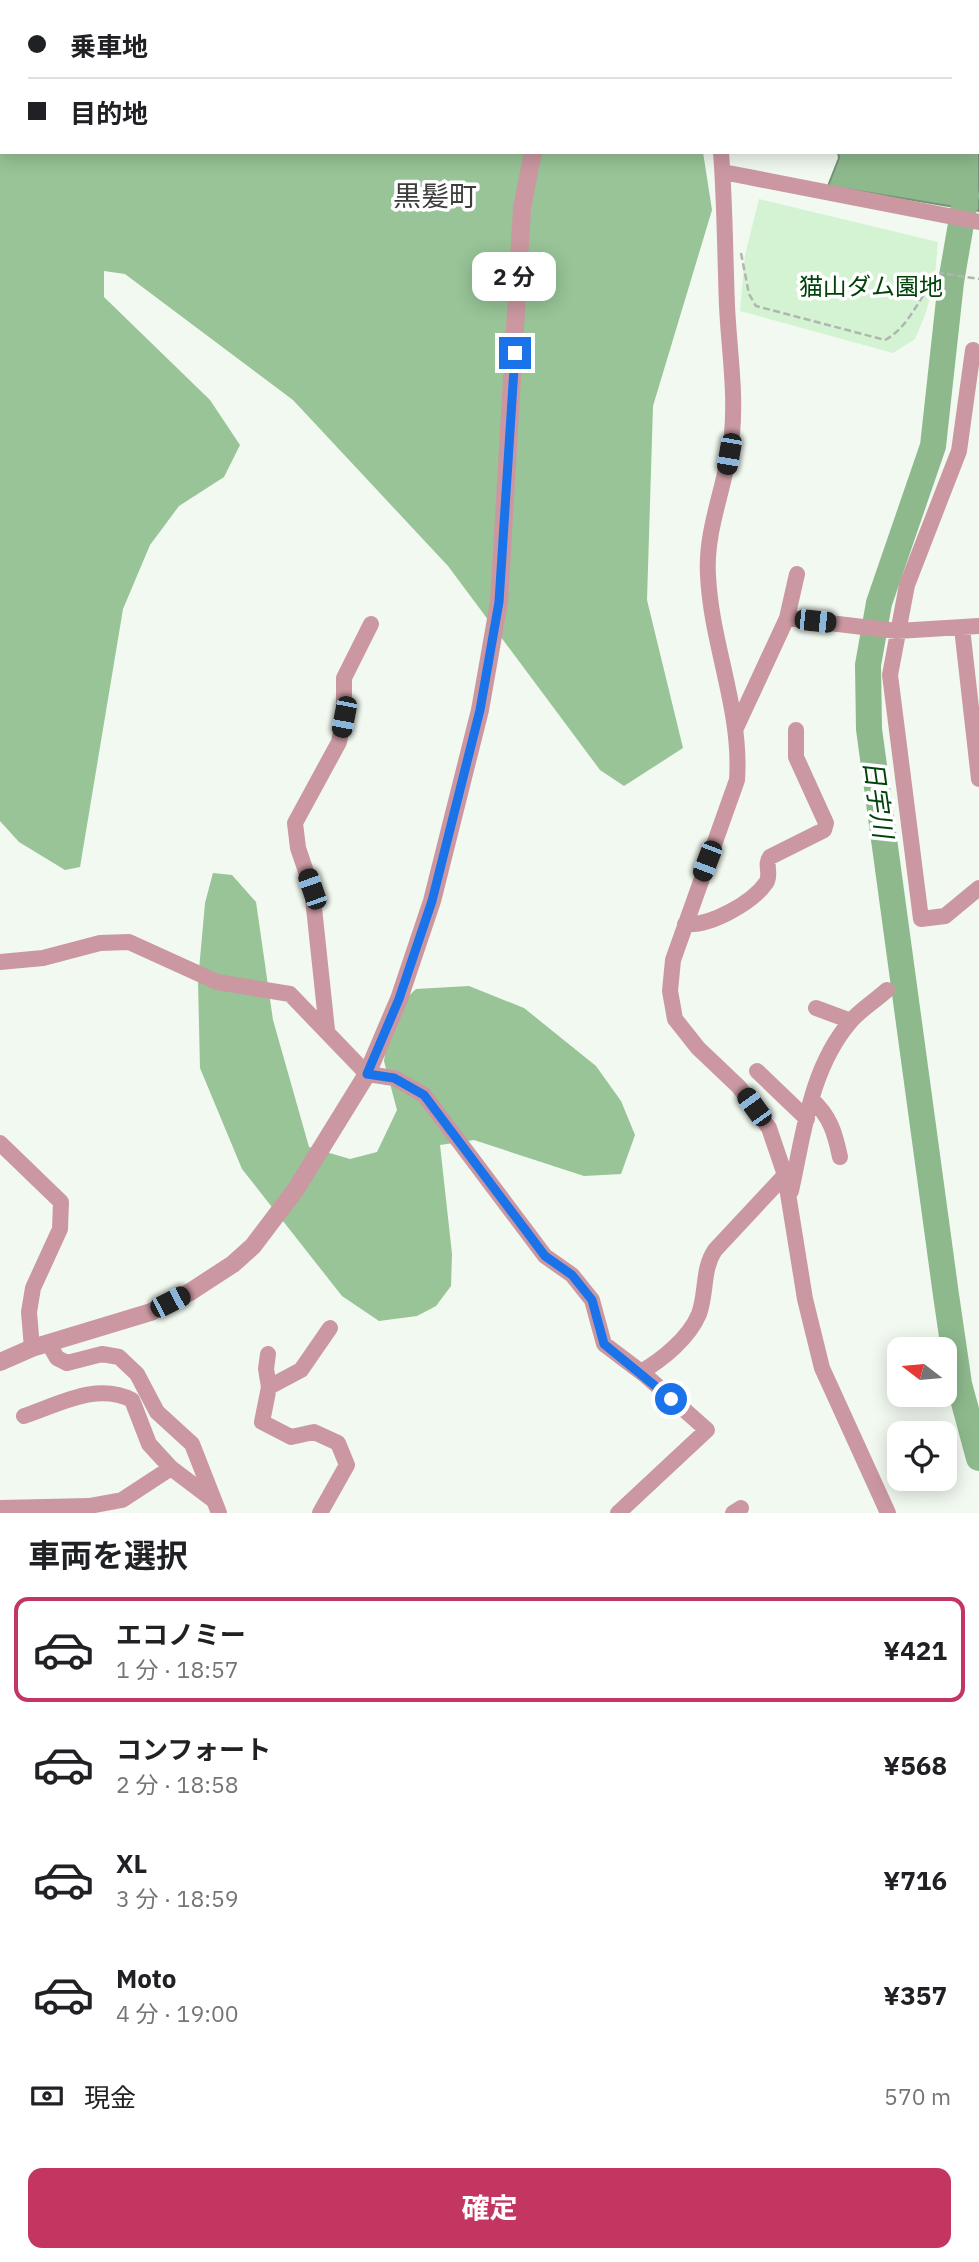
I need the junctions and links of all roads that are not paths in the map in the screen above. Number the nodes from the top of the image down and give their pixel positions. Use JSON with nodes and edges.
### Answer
{"nodes":[{"id":1,"x":533,"y":154,"type":"edge"},
{"id":2,"x":721,"y":154,"type":"edge"},
{"id":3,"x":723,"y":172,"type":"junction"},
{"id":4,"x":979,"y":222,"type":"edge"},
{"id":5,"x":973,"y":350,"type":"dead end"},
{"id":6,"x":797,"y":574,"type":"dead end"},
{"id":7,"x":786,"y":618,"type":"junction"},
{"id":8,"x":371,"y":624,"type":"dead end"},
{"id":9,"x":971,"y":627,"type":"edge"},
{"id":10,"x":897,"y":631,"type":"junction"},
{"id":11,"x":736,"y":728,"type":"junction"},
{"id":12,"x":796,"y":730,"type":"dead end"},
{"id":13,"x":979,"y":779,"type":"edge"},
{"id":14,"x":979,"y":888,"type":"edge"},
{"id":15,"x":685,"y":924,"type":"junction"},
{"id":16,"x":0,"y":962,"type":"edge"},
{"id":17,"x":887,"y":990,"type":"dead end"},
{"id":18,"x":816,"y":1008,"type":"dead end"},
{"id":19,"x":851,"y":1021,"type":"junction"},
{"id":20,"x":327,"y":1030,"type":"junction"},
{"id":21,"x":757,"y":1071,"type":"dead end"},
{"id":22,"x":367,"y":1074,"type":"junction"},
{"id":23,"x":812,"y":1100,"type":"junction"},
{"id":24,"x":807,"y":1119,"type":"junction"},
{"id":25,"x":0,"y":1143,"type":"edge"},
{"id":26,"x":840,"y":1157,"type":"dead end"},
{"id":27,"x":785,"y":1175,"type":"junction"},
{"id":28,"x":788,"y":1200,"type":"junction"},
{"id":29,"x":330,"y":1328,"type":"dead end"},
{"id":30,"x":41,"y":1346,"type":"junction"},
{"id":31,"x":268,"y":1354,"type":"dead end"},
{"id":32,"x":0,"y":1362,"type":"edge"},
{"id":33,"x":641,"y":1372,"type":"junction"},
{"id":34,"x":269,"y":1387,"type":"junction"},
{"id":35,"x":24,"y":1416,"type":"dead end"},
{"id":36,"x":171,"y":1468,"type":"junction"},
{"id":37,"x":216,"y":1506,"type":"edge"},
{"id":38,"x":7,"y":1509,"type":"edge"},
{"id":39,"x":320,"y":1513,"type":"edge"},
{"id":40,"x":618,"y":1513,"type":"edge"},
{"id":41,"x":888,"y":1513,"type":"edge"}],
"edges":[{"from":1,"to":22,"type":"street"},
{"from":2,"to":3,"type":"street"},
{"from":3,"to":4,"type":"street"},
{"from":3,"to":11,"type":"street"},
{"from":5,"to":10,"type":"street"},
{"from":6,"to":7,"type":"street"},
{"from":7,"to":10,"type":"street"},
{"from":7,"to":11,"type":"street"},
{"from":8,"to":20,"type":"street"},
{"from":9,"to":10,"type":"street"},
{"from":9,"to":13,"type":"street"},
{"from":10,"to":14,"type":"street"},
{"from":11,"to":15,"type":"street"},
{"from":12,"to":15,"type":"street"},
{"from":15,"to":27,"type":"street"},
{"from":16,"to":20,"type":"street"},
{"from":17,"to":19,"type":"street"},
{"from":18,"to":19,"type":"street"},
{"from":19,"to":23,"type":"street"},
{"from":20,"to":22,"type":"street"},
{"from":21,"to":24,"type":"street"},
{"from":22,"to":30,"type":"street"},
{"from":22,"to":33,"type":"street"},
{"from":23,"to":24,"type":"street"},
{"from":23,"to":26,"type":"street"},
{"from":24,"to":28,"type":"street"},
{"from":25,"to":30,"type":"street"},
{"from":27,"to":28,"type":"street"},
{"from":27,"to":33,"type":"street"},
{"from":28,"to":41,"type":"street"},
{"from":29,"to":34,"type":"street"},
{"from":30,"to":32,"type":"street"},
{"from":30,"to":37,"type":"street"},
{"from":31,"to":34,"type":"street"},
{"from":33,"to":40,"type":"street"},
{"from":34,"to":39,"type":"street"},
{"from":35,"to":36,"type":"street"},
{"from":36,"to":37,"type":"street"},
{"from":36,"to":38,"type":"street"}]}
